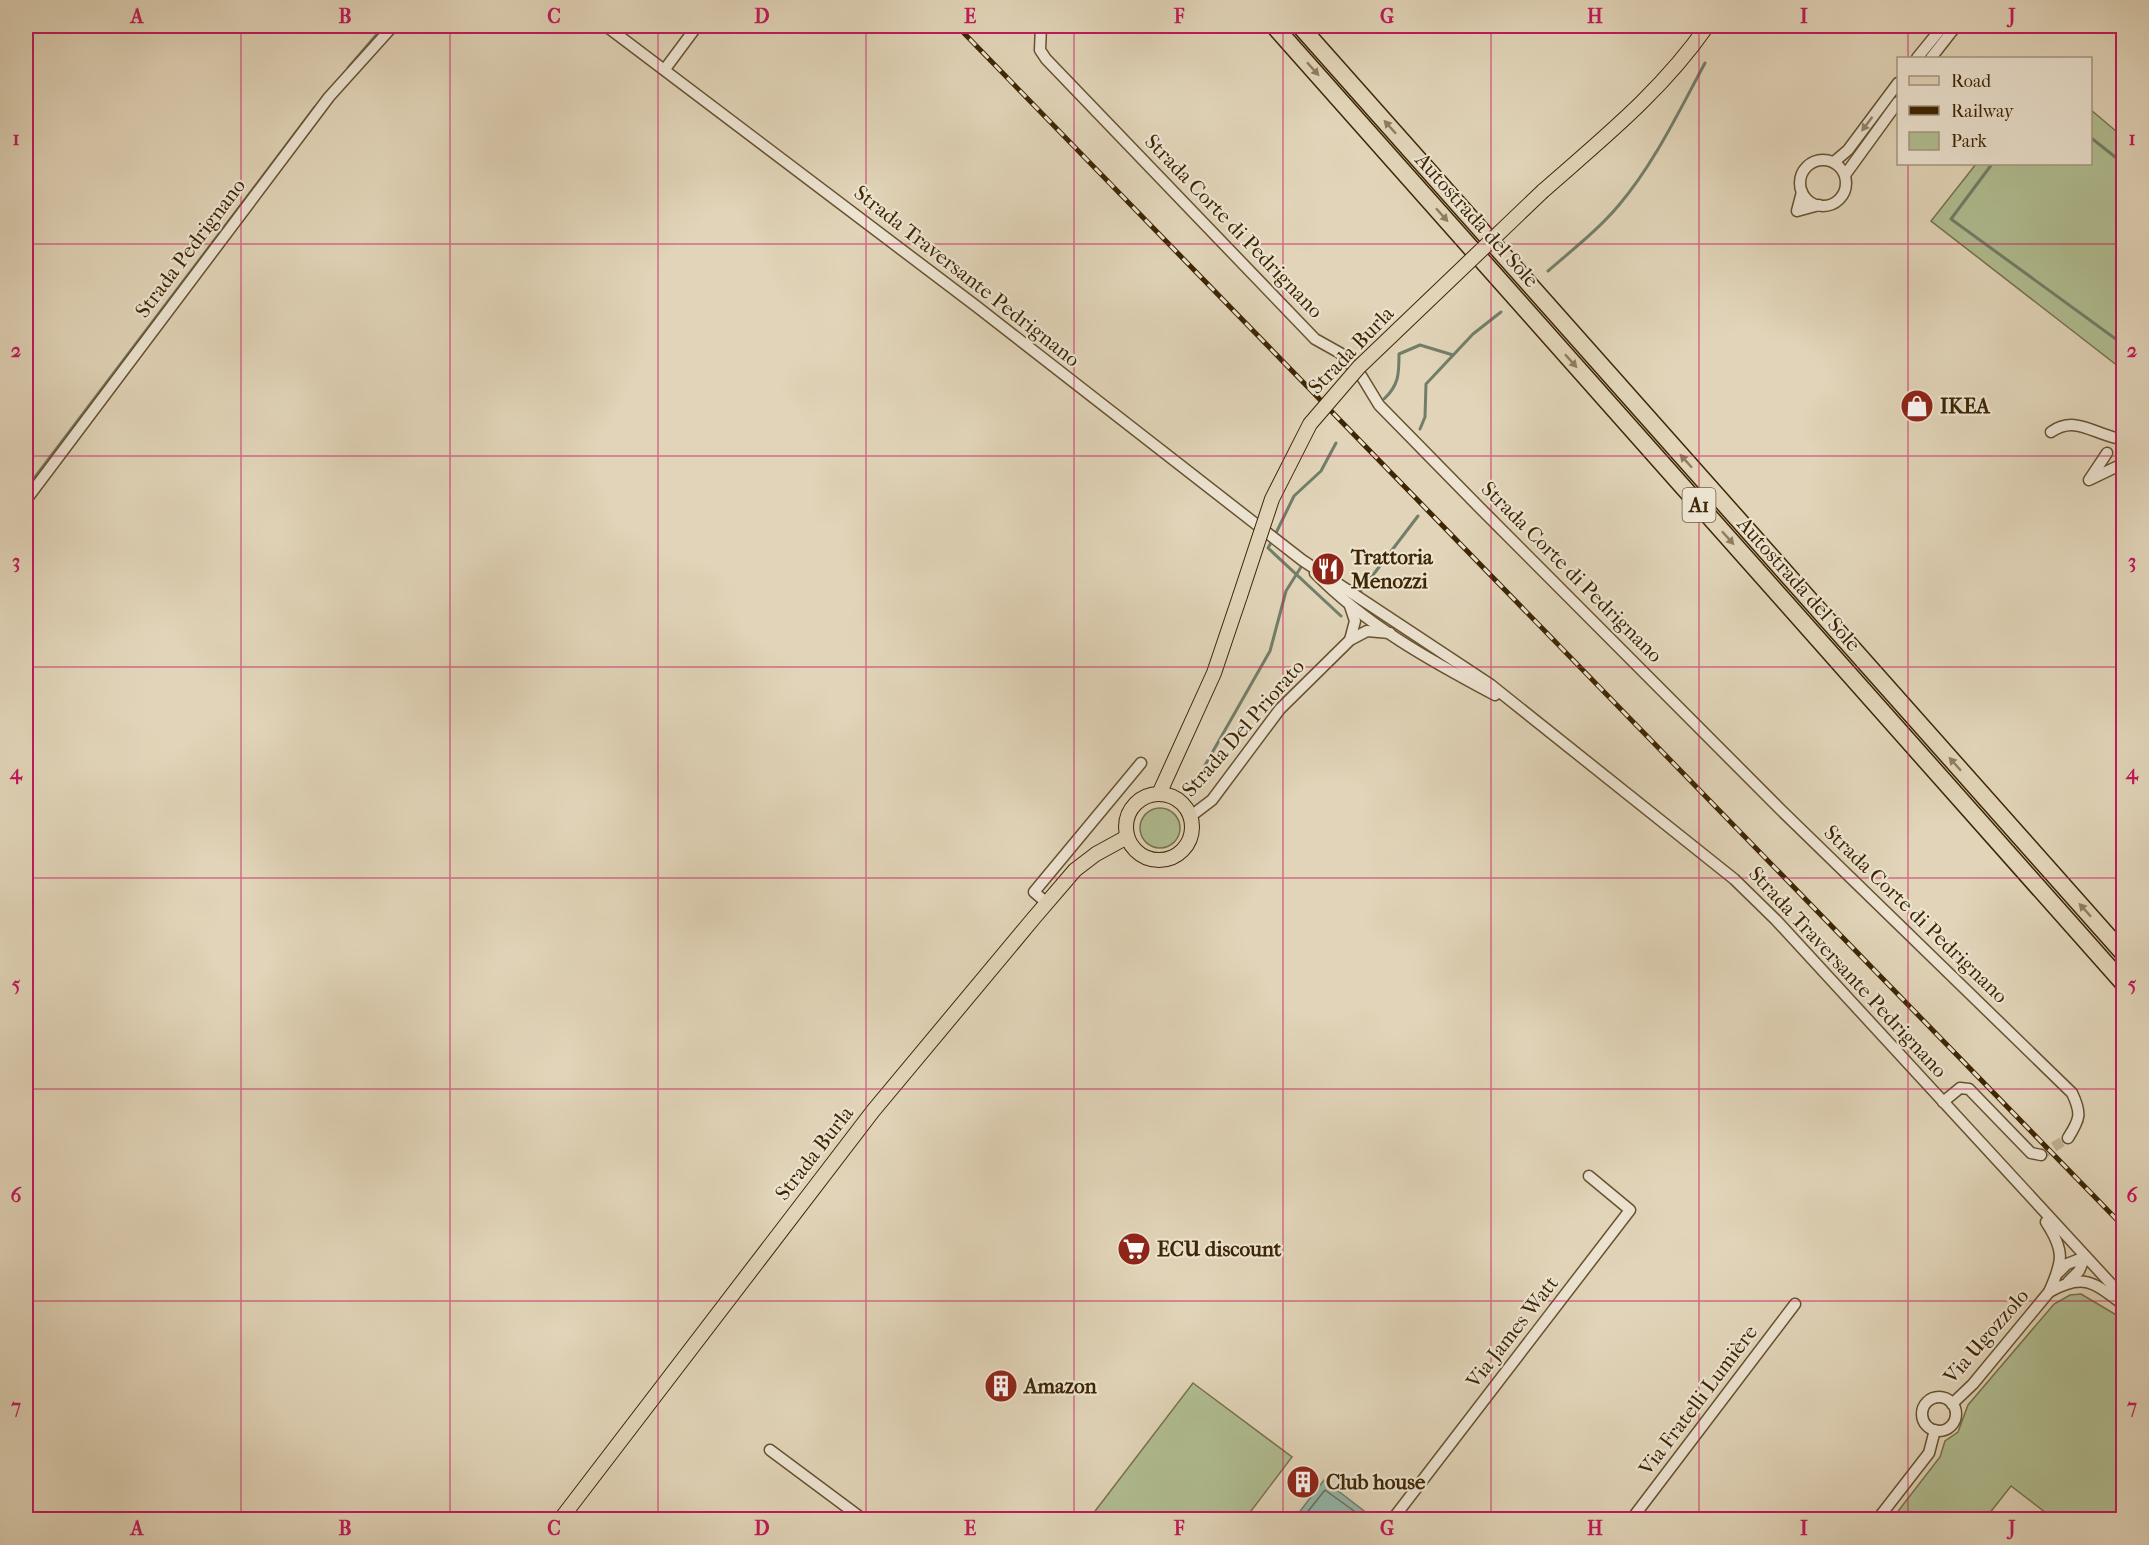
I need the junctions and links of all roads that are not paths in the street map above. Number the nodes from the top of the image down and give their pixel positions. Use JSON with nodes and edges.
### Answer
{"nodes":[{"id":1,"x":393,"y":26,"type":"edge"},
{"id":2,"x":606,"y":26,"type":"edge"},
{"id":3,"x":697,"y":26,"type":"edge"},
{"id":4,"x":1041,"y":26,"type":"edge"},
{"id":5,"x":1274,"y":26,"type":"edge"},
{"id":6,"x":1300,"y":26,"type":"edge"},
{"id":7,"x":1707,"y":26,"type":"edge"},
{"id":8,"x":1943,"y":26,"type":"edge"},
{"id":9,"x":1956,"y":26,"type":"edge"},
{"id":10,"x":1918,"y":57,"type":"edge"},
{"id":11,"x":1932,"y":57,"type":"edge"},
{"id":12,"x":665,"y":69,"type":"junction"},
{"id":13,"x":1897,"y":86,"type":"edge"},
{"id":14,"x":1897,"y":105,"type":"edge"},
{"id":15,"x":1834,"y":162,"type":"junction"},
{"id":16,"x":1845,"y":174,"type":"junction"},
{"id":17,"x":1802,"y":192,"type":"junction"},
{"id":18,"x":1819,"y":205,"type":"junction"},
{"id":19,"x":2051,"y":432,"type":"dead end"},
{"id":20,"x":2096,"y":433,"type":"junction"},
{"id":21,"x":2120,"y":437,"type":"edge"},
{"id":22,"x":2107,"y":451,"type":"junction"},
{"id":23,"x":2120,"y":468,"type":"edge"},
{"id":24,"x":26,"y":500,"type":"edge"},
{"id":25,"x":1302,"y":560,"type":"junction"},
{"id":26,"x":1366,"y":603,"type":"junction"},
{"id":27,"x":1350,"y":604,"type":"junction"},
{"id":28,"x":1369,"y":626,"type":"junction"},
{"id":29,"x":1350,"y":640,"type":"junction"},
{"id":30,"x":1454,"y":662,"type":"junction"},
{"id":31,"x":1514,"y":705,"type":"junction"},
{"id":32,"x":1141,"y":763,"type":"dead end"},
{"id":33,"x":1159,"y":794,"type":"junction"},
{"id":34,"x":1191,"y":816,"type":"junction"},
{"id":35,"x":1127,"y":837,"type":"junction"},
{"id":36,"x":1047,"y":903,"type":"junction"},
{"id":37,"x":2124,"y":954,"type":"edge"},
{"id":38,"x":2124,"y":984,"type":"edge"},
{"id":39,"x":1943,"y":1102,"type":"junction"},
{"id":40,"x":2068,"y":1138,"type":"tunnel mouth"},
{"id":41,"x":2041,"y":1155,"type":"dead end"},
{"id":42,"x":1589,"y":1176,"type":"dead end"},
{"id":43,"x":2030,"y":1196,"type":"junction"},
{"id":44,"x":2085,"y":1257,"type":"junction"},
{"id":45,"x":2058,"y":1273,"type":"junction"},
{"id":46,"x":2067,"y":1282,"type":"junction"},
{"id":47,"x":2049,"y":1292,"type":"junction"},
{"id":48,"x":2124,"y":1298,"type":"edge"},
{"id":49,"x":1795,"y":1304,"type":"dead end"},
{"id":50,"x":2124,"y":1305,"type":"edge"},
{"id":51,"x":1952,"y":1404,"type":"junction"},
{"id":52,"x":1935,"y":1430,"type":"junction"},
{"id":53,"x":770,"y":1450,"type":"dead end"},
{"id":54,"x":560,"y":1520,"type":"edge"},
{"id":55,"x":864,"y":1520,"type":"edge"},
{"id":56,"x":1392,"y":1520,"type":"edge"},
{"id":57,"x":1631,"y":1520,"type":"edge"},
{"id":58,"x":1877,"y":1520,"type":"edge"}],
"edges":[{"from":1,"to":24,"type":"street","name":"Strada Pedrignano"},
{"from":2,"to":12,"type":"street","name":"Strada Traversante Pedrignano"},
{"from":3,"to":12,"type":"street"},
{"from":4,"to":40,"type":"street","name":"Strada Corte di Pedrignano"},
{"from":5,"to":38,"type":"highway","name":"Autostrada del Sole","number":"A1","one_way":true},
{"from":37,"to":6,"type":"highway","name":"Autostrada del Sole","number":"A1","one_way":true},
{"from":7,"to":33,"type":"main road","name":"Strada Burla","bridge":true},
{"from":8,"to":10,"type":"street"},
{"from":9,"to":11,"type":"street"},
{"from":12,"to":25,"type":"street","name":"Strada Traversante Pedrignano"},
{"from":13,"to":15,"type":"street","one_way":true},
{"from":14,"to":16,"type":"street"},
{"from":15,"to":16,"type":"street"},
{"from":15,"to":17,"type":"street"},
{"from":16,"to":18,"type":"street"},
{"from":17,"to":18,"type":"street"},
{"from":17,"to":18,"type":"street"},
{"from":19,"to":20,"type":"street"},
{"from":20,"to":21,"type":"street"},
{"from":20,"to":22,"type":"street"},
{"from":21,"to":22,"type":"street"},
{"from":22,"to":23,"type":"street"},
{"from":22,"to":23,"type":"street"},
{"from":25,"to":26,"type":"street","name":"Strada Traversante Pedrignano"},
{"from":25,"to":27,"type":"street","name":"Strada Traversante Pedrignano"},
{"from":26,"to":28,"type":"street"},
{"from":26,"to":30,"type":"street","name":"Strada Traversante Pedrignano"},
{"from":27,"to":28,"type":"street","name":"Strada Traversante Pedrignano"},
{"from":27,"to":29,"type":"street"},
{"from":28,"to":29,"type":"street"},
{"from":28,"to":30,"type":"street","name":"Strada Traversante Pedrignano"},
{"from":28,"to":31,"type":"street","name":"Strada Traversante Pedrignano"},
{"from":29,"to":34,"type":"street","name":"Strada Del Priorato"},
{"from":30,"to":31,"type":"street","name":"Strada Traversante Pedrignano"},
{"from":31,"to":39,"type":"street","name":"Strada Traversante Pedrignano"},
{"from":32,"to":36,"type":"street"},
{"from":33,"to":34,"type":"main road"},
{"from":33,"to":35,"type":"main road"},
{"from":34,"to":35,"type":"main road"},
{"from":35,"to":36,"type":"main road","name":"Strada Burla"},
{"from":36,"to":54,"type":"main road","name":"Strada Burla"},
{"from":39,"to":41,"type":"street"},
{"from":39,"to":43,"type":"street","name":"Strada Traversante Pedrignano"},
{"from":42,"to":56,"type":"street","name":"Via James Watt"},
{"from":43,"to":44,"type":"street","name":"Strada Traversante Pedrignano"},
{"from":43,"to":45,"type":"street","name":"Via Ugozzolo"},
{"from":44,"to":45,"type":"street"},
{"from":44,"to":46,"type":"street","name":"Via Ugozzolo"},
{"from":44,"to":48,"type":"street","name":"Strada Traversante Pedrignano"},
{"from":45,"to":47,"type":"street","name":"Via Ugozzolo"},
{"from":46,"to":47,"type":"street","name":"Via Ugozzolo"},
{"from":46,"to":50,"type":"street"},
{"from":47,"to":51,"type":"street","name":"Via Ugozzolo"},
{"from":49,"to":57,"type":"street","name":"Via Fratelli Lumière"},
{"from":51,"to":52,"type":"street","name":"Via Ugozzolo"},
{"from":51,"to":52,"type":"street","name":"Via Ugozzolo"},
{"from":52,"to":58,"type":"street"},
{"from":53,"to":55,"type":"street"}]}
